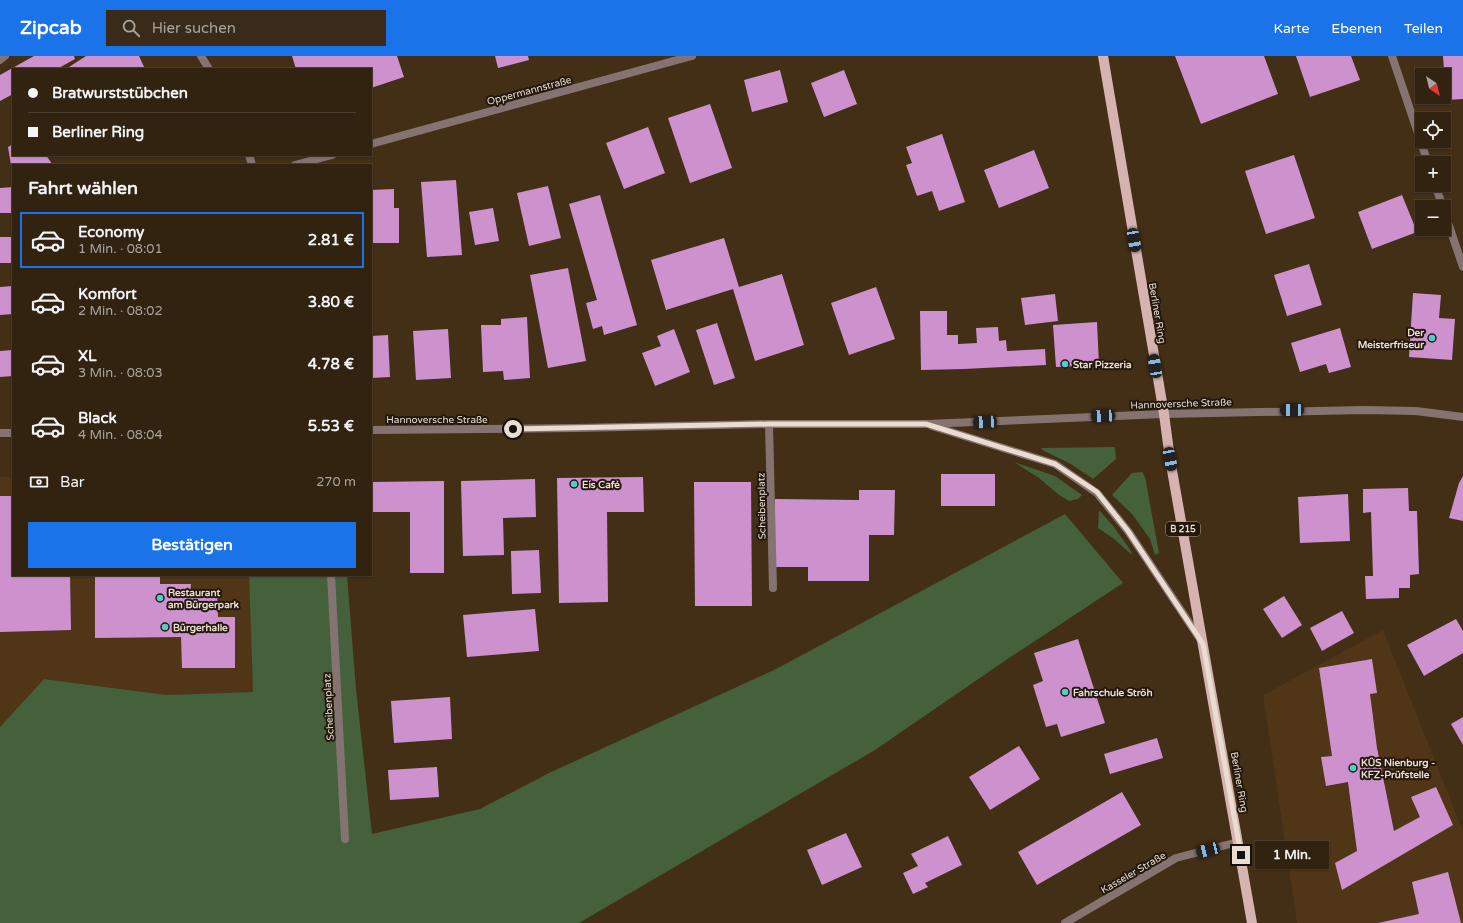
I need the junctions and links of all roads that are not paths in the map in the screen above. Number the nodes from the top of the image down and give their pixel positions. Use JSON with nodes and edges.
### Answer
{"nodes":[{"id":1,"x":5,"y":56,"type":"edge"},
{"id":2,"x":201,"y":56,"type":"edge"},
{"id":3,"x":692,"y":56,"type":"edge"},
{"id":4,"x":1103,"y":56,"type":"edge"},
{"id":5,"x":1392,"y":56,"type":"edge"},
{"id":6,"x":0,"y":60,"type":"edge"},
{"id":7,"x":207,"y":68,"type":"edge"},
{"id":8,"x":372,"y":144,"type":"edge"},
{"id":9,"x":328,"y":156,"type":"edge"},
{"id":10,"x":1426,"y":156,"type":"edge"},
{"id":11,"x":299,"y":164,"type":"edge"},
{"id":12,"x":1451,"y":232,"type":"edge"},
{"id":13,"x":1463,"y":268,"type":"edge"},
{"id":14,"x":1164,"y":414,"type":"junction"},
{"id":15,"x":1463,"y":417,"type":"edge"},
{"id":16,"x":769,"y":424,"type":"junction"},
{"id":17,"x":926,"y":424,"type":"junction"},
{"id":18,"x":372,"y":430,"type":"edge"},
{"id":19,"x":0,"y":433,"type":"edge"},
{"id":20,"x":12,"y":433,"type":"edge"},
{"id":21,"x":331,"y":576,"type":"edge"},
{"id":22,"x":773,"y":588,"type":"dead end"},
{"id":23,"x":1203,"y":644,"type":"junction"},
{"id":24,"x":345,"y":839,"type":"dead end"},
{"id":25,"x":1238,"y":842,"type":"junction"},
{"id":26,"x":1064,"y":923,"type":"edge"},
{"id":27,"x":1252,"y":923,"type":"edge"}],
"edges":[{"from":1,"to":6,"type":"street"},
{"from":2,"to":7,"type":"street"},
{"from":3,"to":8,"type":"street","name":"Oppermannstraße"},
{"from":4,"to":14,"type":"main road","name":"Berliner Ring","number":"B 215"},
{"from":5,"to":10,"type":"street"},
{"from":9,"to":11,"type":"street"},
{"from":12,"to":13,"type":"street"},
{"from":14,"to":15,"type":"street","name":"Hannoversche Straße"},
{"from":14,"to":17,"type":"street","name":"Hannoversche Straße"},
{"from":14,"to":23,"type":"main road","name":"Berliner Ring","number":"B 215"},
{"from":16,"to":17,"type":"street","name":"Hannoversche Straße"},
{"from":16,"to":18,"type":"street","name":"Hannoversche Straße"},
{"from":16,"to":22,"type":"street","name":"Scheibenplatz"},
{"from":17,"to":23,"type":"street","name":"Berliner Ring"},
{"from":19,"to":20,"type":"street"},
{"from":21,"to":24,"type":"street","name":"Scheibenplatz"},
{"from":23,"to":25,"type":"main road","name":"Berliner Ring","number":"B 215"},
{"from":25,"to":26,"type":"street","name":"Kasseler Straße"},
{"from":25,"to":27,"type":"main road","name":"Berliner Ring","number":"B 215"}]}
